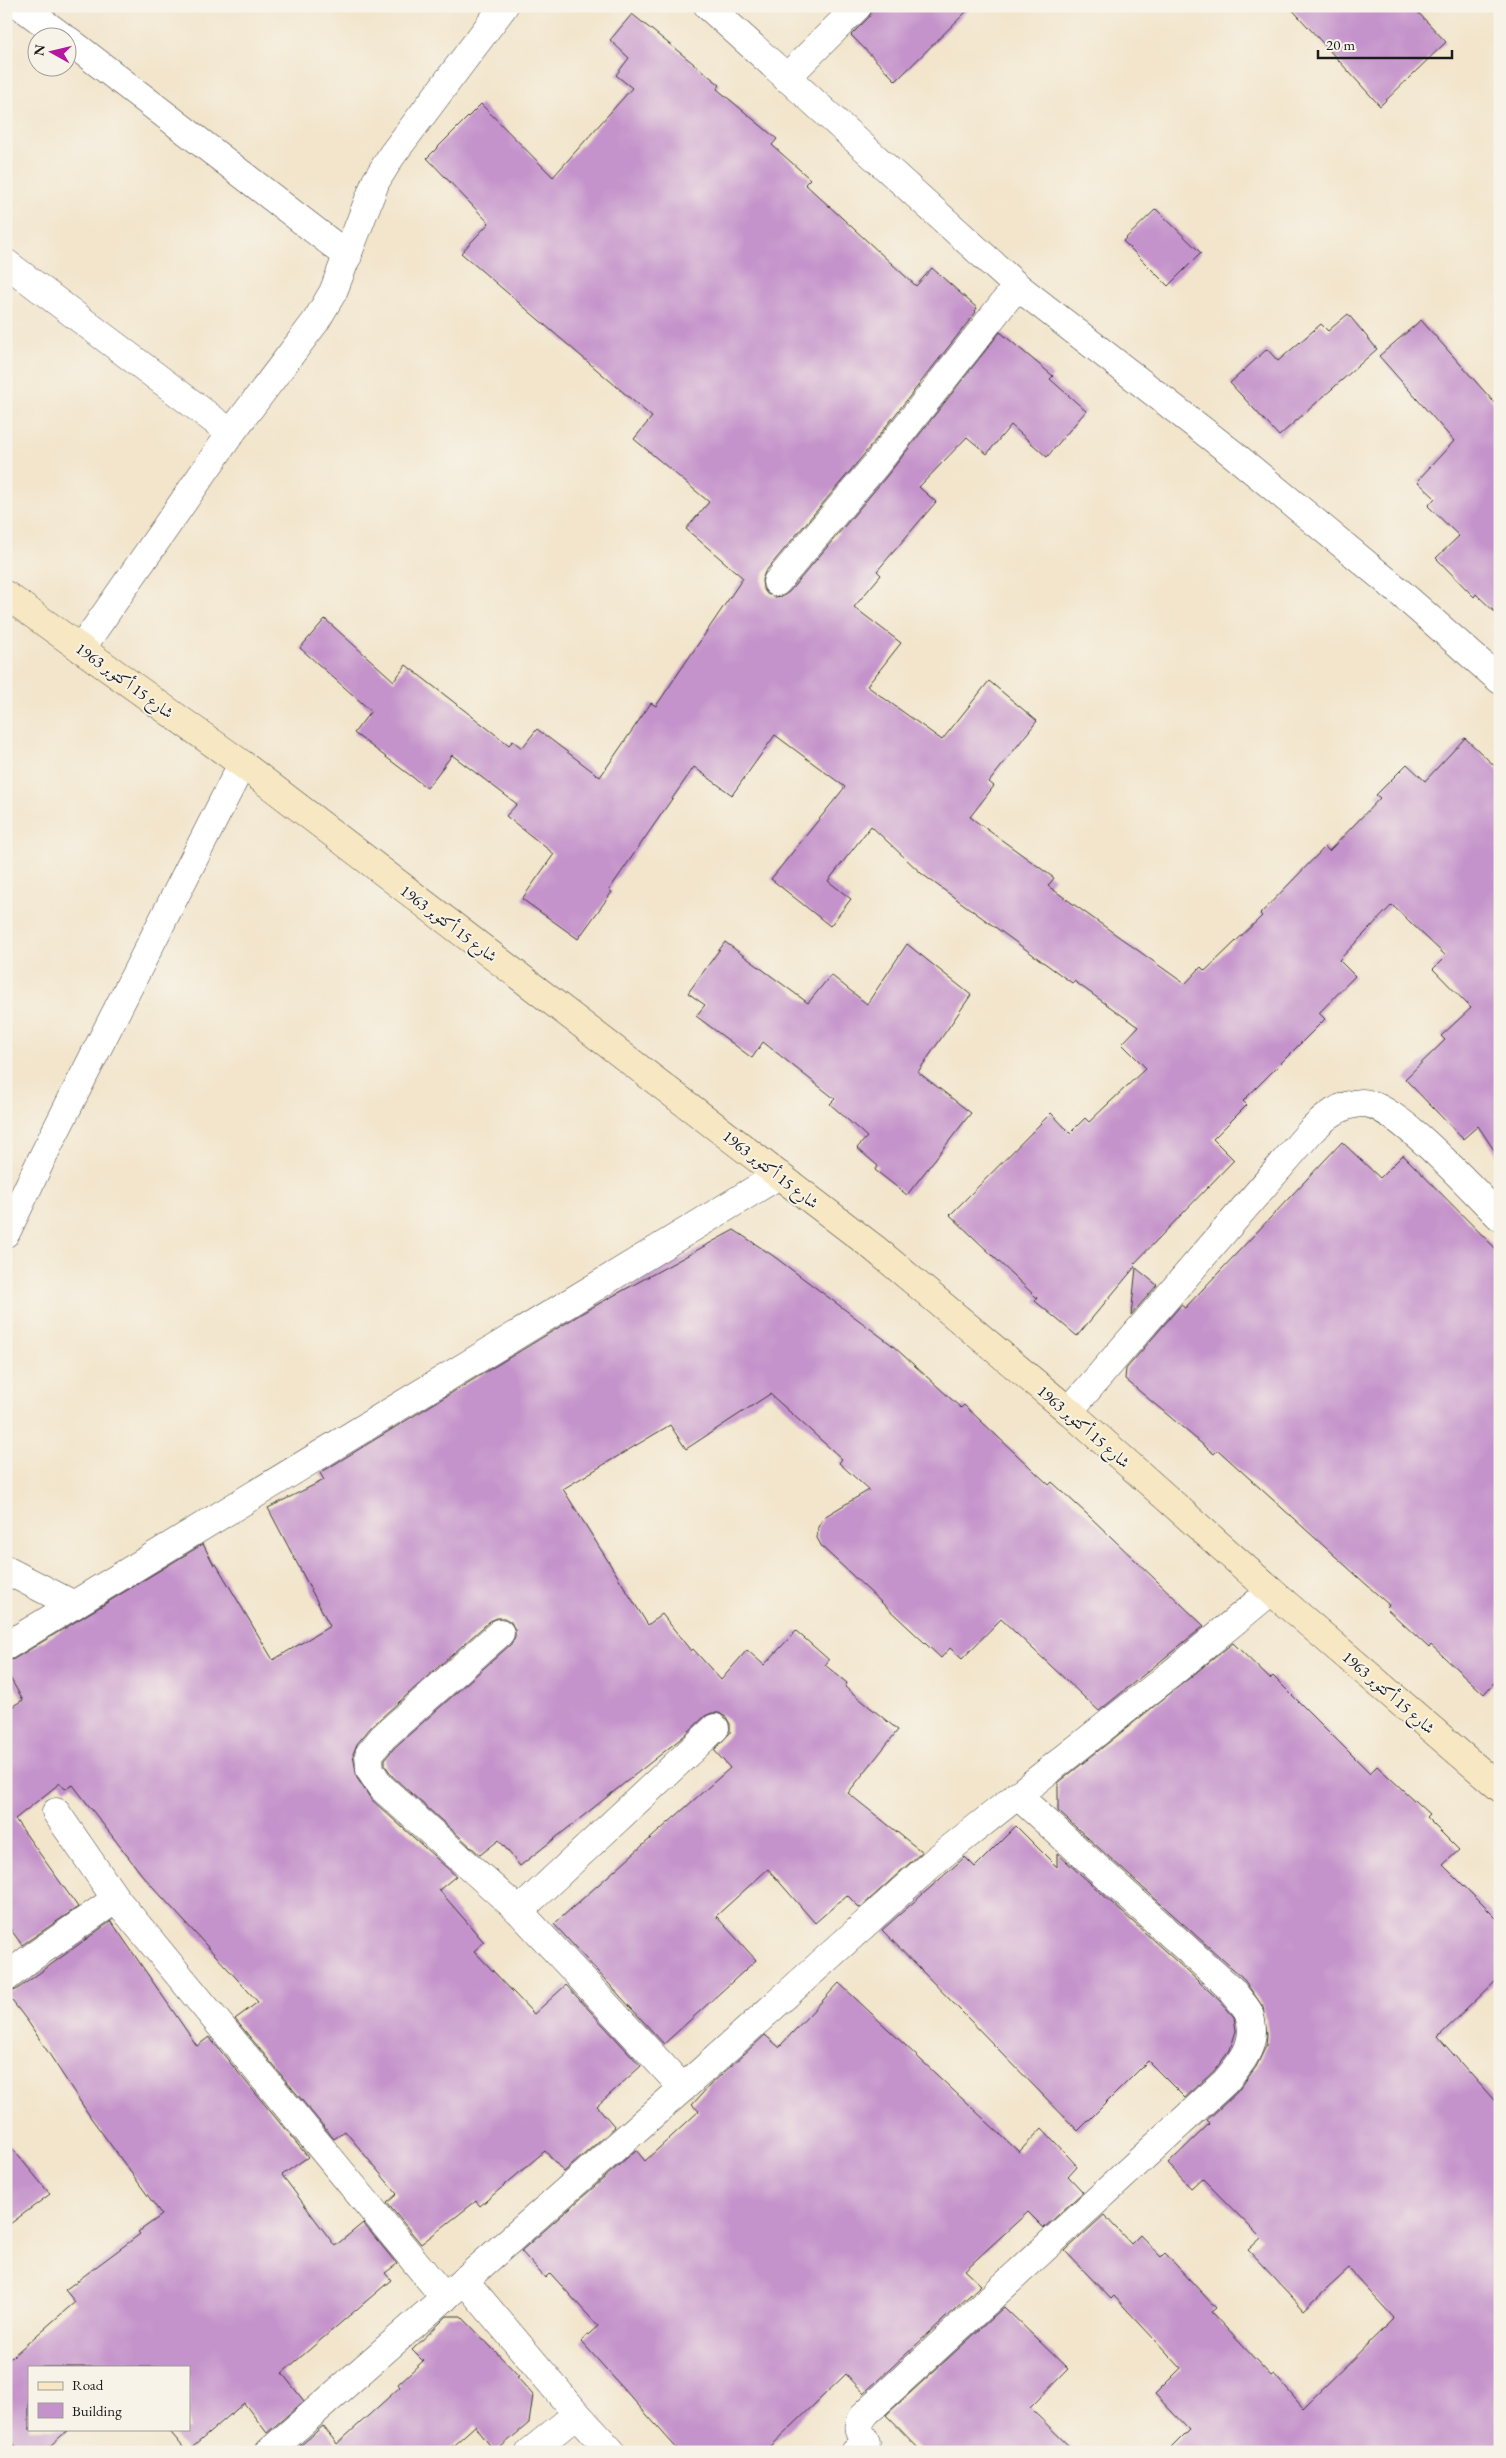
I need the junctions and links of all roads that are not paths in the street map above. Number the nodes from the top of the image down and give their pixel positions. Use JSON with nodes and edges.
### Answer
{"nodes":[{"id":1,"x":21,"y":6,"type":"edge"},
{"id":2,"x":504,"y":6,"type":"edge"},
{"id":3,"x":708,"y":6,"type":"edge"},
{"id":4,"x":858,"y":6,"type":"edge"},
{"id":5,"x":51,"y":28,"type":"edge"},
{"id":6,"x":78,"y":48,"type":"edge"},
{"id":7,"x":786,"y":78,"type":"junction"},
{"id":8,"x":348,"y":256,"type":"junction"},
{"id":9,"x":6,"y":263,"type":"edge"},
{"id":10,"x":1017,"y":286,"type":"junction"},
{"id":11,"x":231,"y":434,"type":"junction"},
{"id":12,"x":777,"y":582,"type":"dead end"},
{"id":13,"x":6,"y":595,"type":"edge"},
{"id":14,"x":82,"y":649,"type":"junction"},
{"id":15,"x":1500,"y":680,"type":"edge"},
{"id":16,"x":242,"y":764,"type":"junction"},
{"id":17,"x":780,"y":1175,"type":"junction"},
{"id":18,"x":1500,"y":1217,"type":"edge"},
{"id":19,"x":6,"y":1233,"type":"edge"},
{"id":20,"x":1069,"y":1411,"type":"junction"},
{"id":21,"x":6,"y":1570,"type":"edge"},
{"id":22,"x":1271,"y":1591,"type":"junction"},
{"id":23,"x":74,"y":1605,"type":"junction"},
{"id":24,"x":500,"y":1633,"type":"dead end"},
{"id":25,"x":6,"y":1646,"type":"edge"},
{"id":26,"x":715,"y":1728,"type":"dead end"},
{"id":27,"x":1500,"y":1788,"type":"edge"},
{"id":28,"x":1017,"y":1795,"type":"junction"},
{"id":29,"x":56,"y":1812,"type":"dead end"},
{"id":30,"x":116,"y":1899,"type":"junction"},
{"id":31,"x":519,"y":1911,"type":"junction"},
{"id":32,"x":6,"y":1978,"type":"edge"},
{"id":33,"x":683,"y":2088,"type":"junction"},
{"id":34,"x":454,"y":2289,"type":"junction"},
{"id":35,"x":577,"y":2414,"type":"junction"},
{"id":36,"x":866,"y":2449,"type":"edge"},
{"id":37,"x":268,"y":2452,"type":"edge"},
{"id":38,"x":530,"y":2452,"type":"edge"},
{"id":39,"x":612,"y":2452,"type":"edge"}],
"edges":[{"from":1,"to":5,"type":"street"},
{"from":2,"to":8,"type":"street"},
{"from":3,"to":7,"type":"street"},
{"from":4,"to":7,"type":"street"},
{"from":6,"to":8,"type":"street"},
{"from":7,"to":10,"type":"street"},
{"from":8,"to":11,"type":"street"},
{"from":9,"to":11,"type":"street"},
{"from":10,"to":12,"type":"street"},
{"from":10,"to":15,"type":"street"},
{"from":11,"to":14,"type":"street"},
{"from":13,"to":14,"type":"street","name":"شارع 15 أكتوبر 1963"},
{"from":14,"to":16,"type":"street","name":"شارع 15 أكتوبر 1963"},
{"from":16,"to":17,"type":"street","name":"شارع 15 أكتوبر 1963"},
{"from":16,"to":19,"type":"street"},
{"from":17,"to":20,"type":"street","name":"شارع 15 أكتوبر 1963"},
{"from":17,"to":23,"type":"street"},
{"from":18,"to":20,"type":"street"},
{"from":20,"to":22,"type":"street","name":"شارع 15 أكتوبر 1963"},
{"from":21,"to":23,"type":"street"},
{"from":22,"to":27,"type":"street","name":"شارع 15 أكتوبر 1963"},
{"from":22,"to":28,"type":"street"},
{"from":23,"to":25,"type":"street"},
{"from":24,"to":31,"type":"street"},
{"from":26,"to":31,"type":"street"},
{"from":28,"to":33,"type":"street"},
{"from":28,"to":36,"type":"street"},
{"from":29,"to":30,"type":"street"},
{"from":30,"to":32,"type":"street"},
{"from":30,"to":34,"type":"street"},
{"from":31,"to":33,"type":"street"},
{"from":33,"to":34,"type":"street"},
{"from":34,"to":35,"type":"street"},
{"from":34,"to":37,"type":"street"},
{"from":35,"to":38,"type":"street"},
{"from":35,"to":39,"type":"street"}]}
